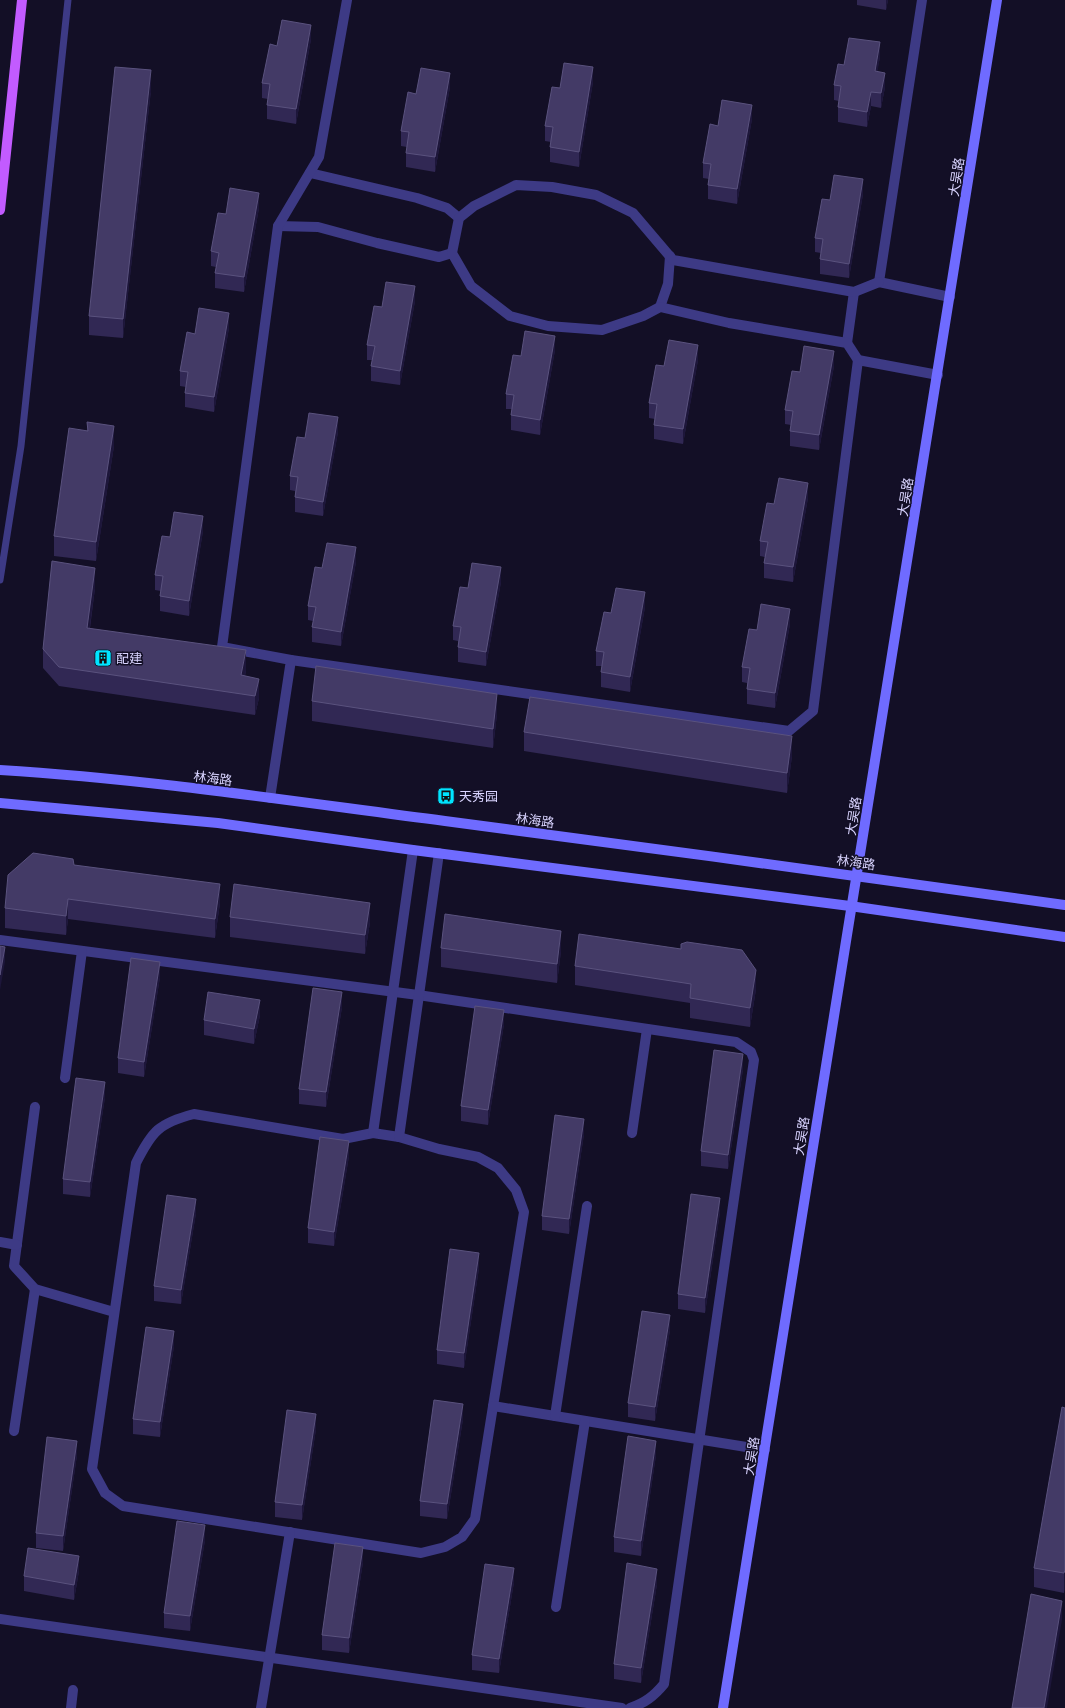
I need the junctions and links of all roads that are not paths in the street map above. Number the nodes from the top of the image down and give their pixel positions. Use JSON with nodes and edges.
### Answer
{"nodes":[{"id":1,"x":22,"y":0,"type":"edge"},
{"id":2,"x":68,"y":0,"type":"edge"},
{"id":3,"x":347,"y":0,"type":"edge"},
{"id":4,"x":922,"y":0,"type":"edge"},
{"id":5,"x":997,"y":0,"type":"edge"},
{"id":6,"x":310,"y":173,"type":"junction"},
{"id":7,"x":0,"y":210,"type":"edge"},
{"id":8,"x":459,"y":218,"type":"junction"},
{"id":9,"x":278,"y":226,"type":"junction"},
{"id":10,"x":452,"y":253,"type":"junction"},
{"id":11,"x":670,"y":256,"type":"junction"},
{"id":12,"x":879,"y":282,"type":"junction"},
{"id":13,"x":854,"y":292,"type":"junction"},
{"id":14,"x":950,"y":297,"type":"junction"},
{"id":15,"x":660,"y":307,"type":"junction"},
{"id":16,"x":846,"y":343,"type":"junction"},
{"id":17,"x":858,"y":360,"type":"junction"},
{"id":18,"x":938,"y":374,"type":"junction"},
{"id":19,"x":0,"y":580,"type":"edge"},
{"id":20,"x":291,"y":660,"type":"junction"},
{"id":21,"x":0,"y":770,"type":"edge"},
{"id":22,"x":270,"y":798,"type":"junction"},
{"id":23,"x":0,"y":803,"type":"edge"},
{"id":24,"x":413,"y":850,"type":"junction"},
{"id":25,"x":439,"y":853,"type":"junction"},
{"id":26,"x":857,"y":876,"type":"junction"},
{"id":27,"x":1065,"y":905,"type":"edge"},
{"id":28,"x":850,"y":906,"type":"junction"},
{"id":29,"x":1065,"y":937,"type":"edge"},
{"id":30,"x":0,"y":940,"type":"edge"},
{"id":31,"x":82,"y":951,"type":"junction"},
{"id":32,"x":393,"y":992,"type":"junction"},
{"id":33,"x":418,"y":995,"type":"junction"},
{"id":34,"x":647,"y":1029,"type":"junction"},
{"id":35,"x":65,"y":1078,"type":"dead end"},
{"id":36,"x":35,"y":1107,"type":"dead end"},
{"id":37,"x":374,"y":1133,"type":"junction"},
{"id":38,"x":632,"y":1134,"type":"dead end"},
{"id":39,"x":399,"y":1137,"type":"junction"},
{"id":40,"x":587,"y":1206,"type":"dead end"},
{"id":41,"x":0,"y":1242,"type":"edge"},
{"id":42,"x":17,"y":1245,"type":"junction"},
{"id":43,"x":35,"y":1289,"type":"junction"},
{"id":44,"x":114,"y":1312,"type":"junction"},
{"id":45,"x":493,"y":1406,"type":"junction"},
{"id":46,"x":555,"y":1416,"type":"junction"},
{"id":47,"x":585,"y":1421,"type":"junction"},
{"id":48,"x":14,"y":1431,"type":"dead end"},
{"id":49,"x":699,"y":1440,"type":"junction"},
{"id":50,"x":765,"y":1450,"type":"junction"},
{"id":51,"x":290,"y":1532,"type":"junction"},
{"id":52,"x":556,"y":1607,"type":"dead end"},
{"id":53,"x":0,"y":1619,"type":"edge"},
{"id":54,"x":269,"y":1657,"type":"junction"},
{"id":55,"x":74,"y":1690,"type":"dead end"},
{"id":56,"x":71,"y":1708,"type":"edge"},
{"id":57,"x":261,"y":1708,"type":"edge"},
{"id":58,"x":622,"y":1708,"type":"edge"},
{"id":59,"x":630,"y":1708,"type":"edge"},
{"id":60,"x":723,"y":1708,"type":"edge"}],
"edges":[{"from":1,"to":7,"type":"main road"},
{"from":2,"to":19,"type":"lane"},
{"from":3,"to":6,"type":"street"},
{"from":4,"to":12,"type":"street"},
{"from":5,"to":14,"type":"main road","name":"大吴路"},
{"from":6,"to":8,"type":"street"},
{"from":6,"to":9,"type":"street"},
{"from":8,"to":10,"type":"street"},
{"from":8,"to":11,"type":"street"},
{"from":9,"to":10,"type":"street"},
{"from":9,"to":20,"type":"street"},
{"from":10,"to":15,"type":"street"},
{"from":11,"to":13,"type":"street"},
{"from":11,"to":15,"type":"street"},
{"from":12,"to":13,"type":"street"},
{"from":12,"to":14,"type":"street"},
{"from":13,"to":16,"type":"street"},
{"from":14,"to":18,"type":"main road","name":"大吴路"},
{"from":15,"to":16,"type":"street"},
{"from":16,"to":17,"type":"street"},
{"from":17,"to":18,"type":"street"},
{"from":17,"to":20,"type":"street"},
{"from":18,"to":26,"type":"main road","name":"大吴路"},
{"from":20,"to":22,"type":"street"},
{"from":21,"to":22,"type":"main road","name":"林海路"},
{"from":22,"to":26,"type":"main road","name":"林海路"},
{"from":23,"to":24,"type":"main road"},
{"from":24,"to":25,"type":"main road"},
{"from":24,"to":32,"type":"street"},
{"from":25,"to":28,"type":"main road"},
{"from":25,"to":33,"type":"street"},
{"from":26,"to":27,"type":"main road","name":"林海路"},
{"from":26,"to":28,"type":"main road","name":"大吴路"},
{"from":28,"to":29,"type":"main road"},
{"from":28,"to":50,"type":"main road","name":"大吴路"},
{"from":30,"to":31,"type":"street"},
{"from":31,"to":32,"type":"street"},
{"from":31,"to":35,"type":"street"},
{"from":32,"to":33,"type":"street"},
{"from":32,"to":37,"type":"street"},
{"from":33,"to":34,"type":"street"},
{"from":33,"to":39,"type":"street"},
{"from":34,"to":38,"type":"street"},
{"from":34,"to":49,"type":"street"},
{"from":36,"to":42,"type":"street"},
{"from":37,"to":39,"type":"street"},
{"from":37,"to":44,"type":"street"},
{"from":39,"to":45,"type":"street"},
{"from":40,"to":46,"type":"street"},
{"from":41,"to":42,"type":"street"},
{"from":42,"to":43,"type":"street"},
{"from":43,"to":44,"type":"street"},
{"from":43,"to":48,"type":"street"},
{"from":44,"to":51,"type":"street"},
{"from":45,"to":46,"type":"street"},
{"from":45,"to":51,"type":"street"},
{"from":46,"to":47,"type":"street"},
{"from":47,"to":49,"type":"street"},
{"from":47,"to":52,"type":"street"},
{"from":49,"to":50,"type":"street"},
{"from":49,"to":59,"type":"street"},
{"from":50,"to":60,"type":"main road","name":"大吴路"},
{"from":51,"to":54,"type":"street"},
{"from":53,"to":54,"type":"street"},
{"from":54,"to":57,"type":"street"},
{"from":54,"to":58,"type":"street"},
{"from":55,"to":56,"type":"street"}]}
